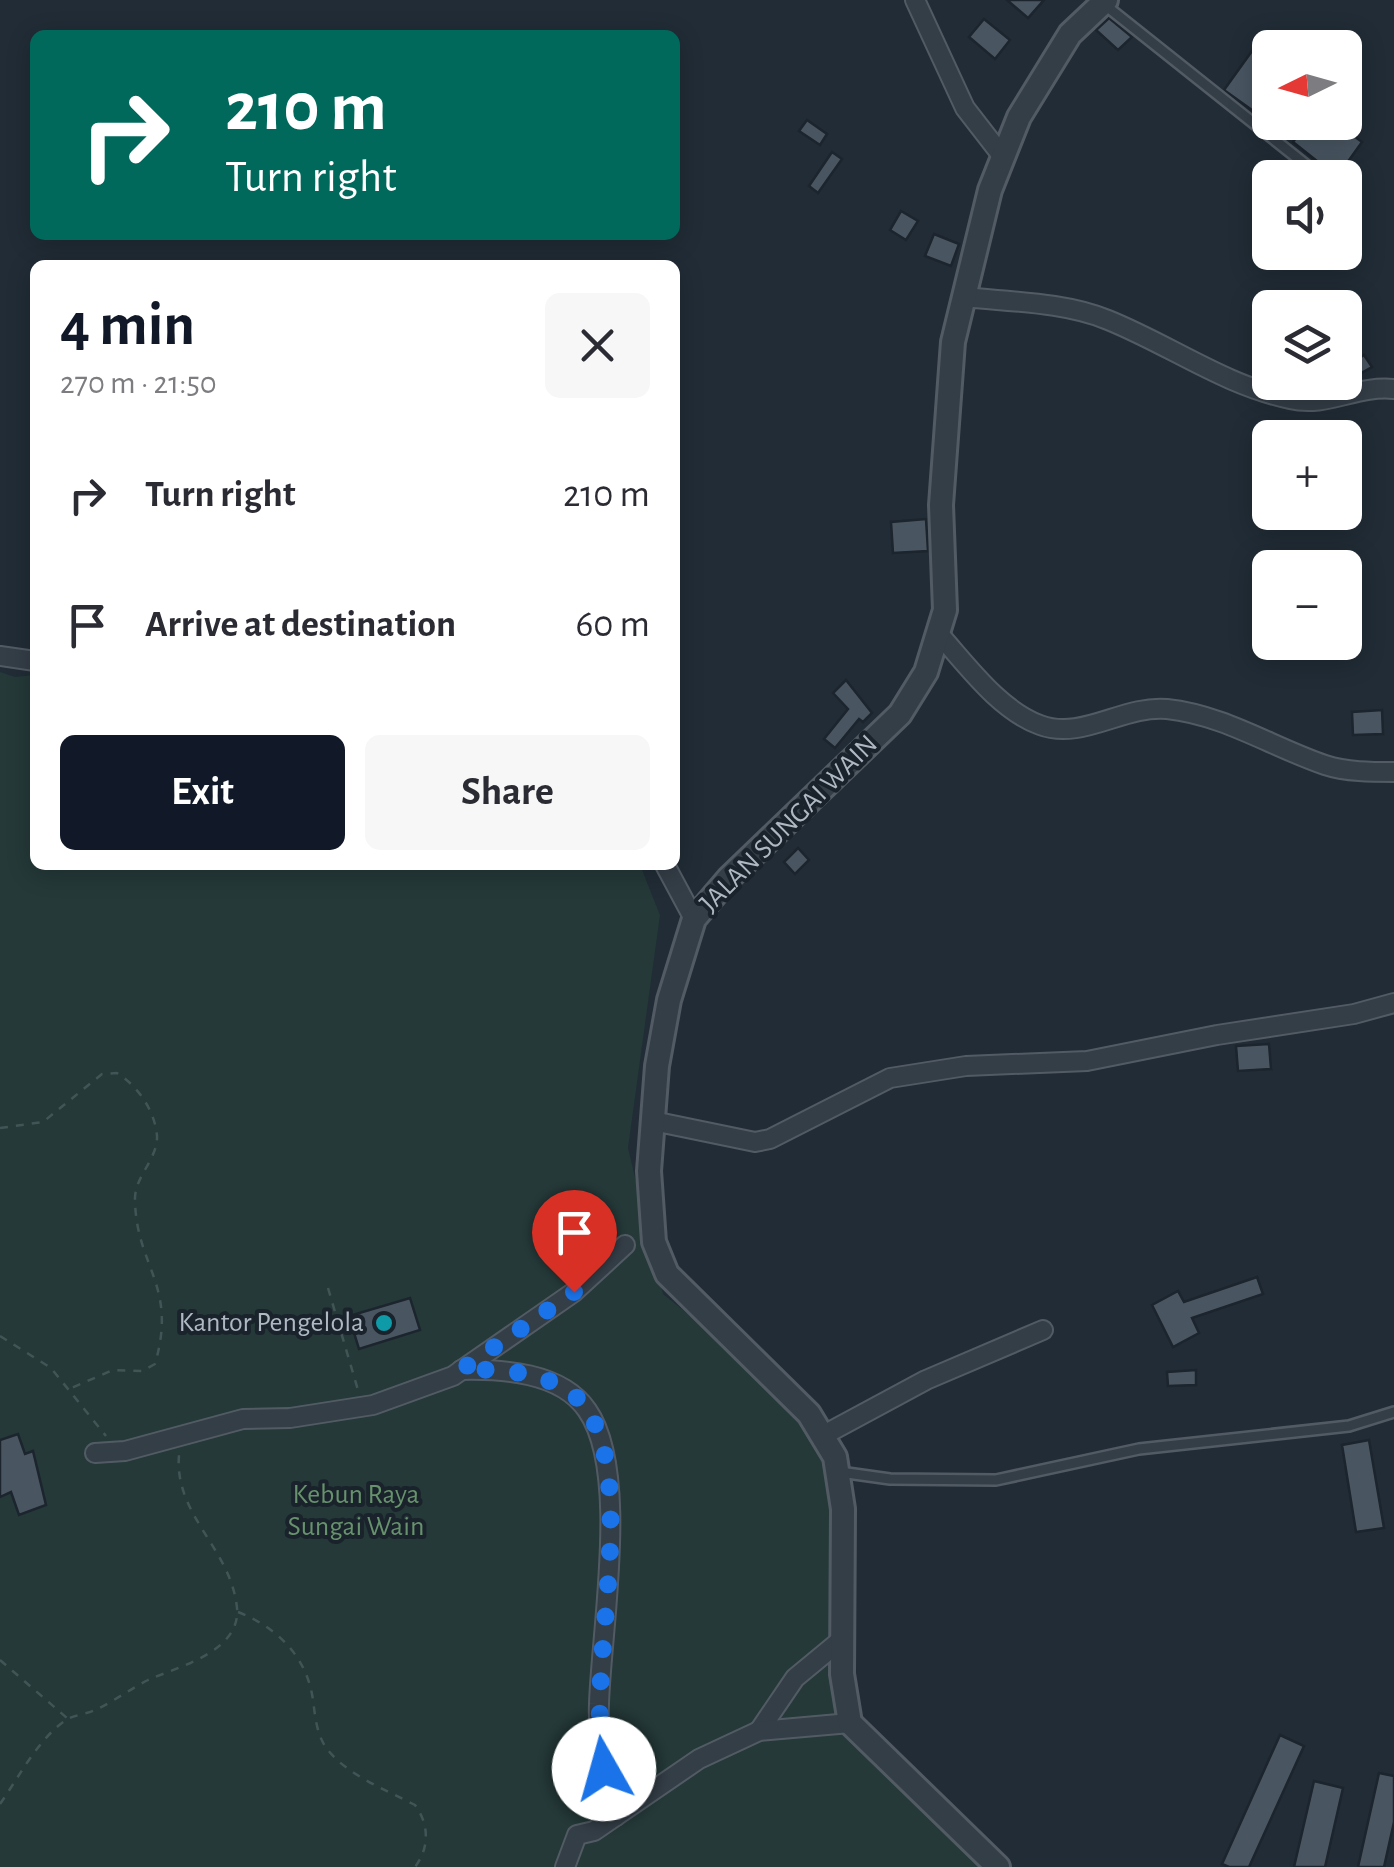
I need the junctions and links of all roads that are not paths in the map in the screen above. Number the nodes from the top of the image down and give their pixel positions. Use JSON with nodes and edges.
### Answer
{"nodes":[{"id":1,"x":915,"y":0,"type":"edge"},
{"id":2,"x":1104,"y":2,"type":"edge"},
{"id":3,"x":1003,"y":157,"type":"junction"},
{"id":4,"x":1300,"y":160,"type":"edge"},
{"id":5,"x":964,"y":297,"type":"junction"},
{"id":6,"x":1394,"y":389,"type":"edge"},
{"id":7,"x":938,"y":633,"type":"junction"},
{"id":8,"x":0,"y":656,"type":"edge"},
{"id":9,"x":30,"y":660,"type":"edge"},
{"id":10,"x":1394,"y":772,"type":"edge"},
{"id":11,"x":668,"y":870,"type":"edge"},
{"id":12,"x":694,"y":919,"type":"junction"},
{"id":13,"x":1394,"y":1003,"type":"edge"},
{"id":14,"x":653,"y":1121,"type":"junction"},
{"id":15,"x":626,"y":1245,"type":"dead end"},
{"id":16,"x":1044,"y":1330,"type":"dead end"},
{"id":17,"x":461,"y":1370,"type":"junction"},
{"id":18,"x":1394,"y":1412,"type":"edge"},
{"id":19,"x":822,"y":1436,"type":"junction"},
{"id":20,"x":103,"y":1452,"type":"road end"},
{"id":21,"x":837,"y":1472,"type":"junction"},
{"id":22,"x":841,"y":1640,"type":"junction"},
{"id":23,"x":850,"y":1722,"type":"junction"},
{"id":24,"x":759,"y":1731,"type":"junction"},
{"id":25,"x":616,"y":1816,"type":"junction"},
{"id":26,"x":564,"y":1867,"type":"edge"},
{"id":27,"x":998,"y":1867,"type":"edge"}],
"edges":[{"from":1,"to":3,"type":"street"},
{"from":2,"to":3,"type":"street","name":"JALAN SUNGAI WAIN"},
{"from":2,"to":4,"type":"lane"},
{"from":3,"to":5,"type":"street","name":"JALAN SUNGAI WAIN"},
{"from":5,"to":6,"type":"street"},
{"from":5,"to":7,"type":"street","name":"JALAN SUNGAI WAIN"},
{"from":7,"to":10,"type":"street"},
{"from":7,"to":12,"type":"street","name":"JALAN SUNGAI WAIN"},
{"from":8,"to":9,"type":"street"},
{"from":11,"to":12,"type":"street"},
{"from":12,"to":14,"type":"street","name":"JALAN SUNGAI WAIN"},
{"from":13,"to":14,"type":"street"},
{"from":14,"to":19,"type":"street","name":"JALAN SUNGAI WAIN"},
{"from":15,"to":17,"type":"street"},
{"from":16,"to":19,"type":"street"},
{"from":17,"to":20,"type":"street"},
{"from":17,"to":25,"type":"street"},
{"from":18,"to":21,"type":"lane"},
{"from":19,"to":21,"type":"street","name":"JALAN SUNGAI WAIN"},
{"from":21,"to":22,"type":"street","name":"JALAN SUNGAI WAIN"},
{"from":22,"to":23,"type":"street","name":"JALAN SUNGAI WAIN"},
{"from":22,"to":24,"type":"street"},
{"from":23,"to":24,"type":"street"},
{"from":23,"to":27,"type":"street"},
{"from":24,"to":25,"type":"street"},
{"from":25,"to":26,"type":"street"}]}
